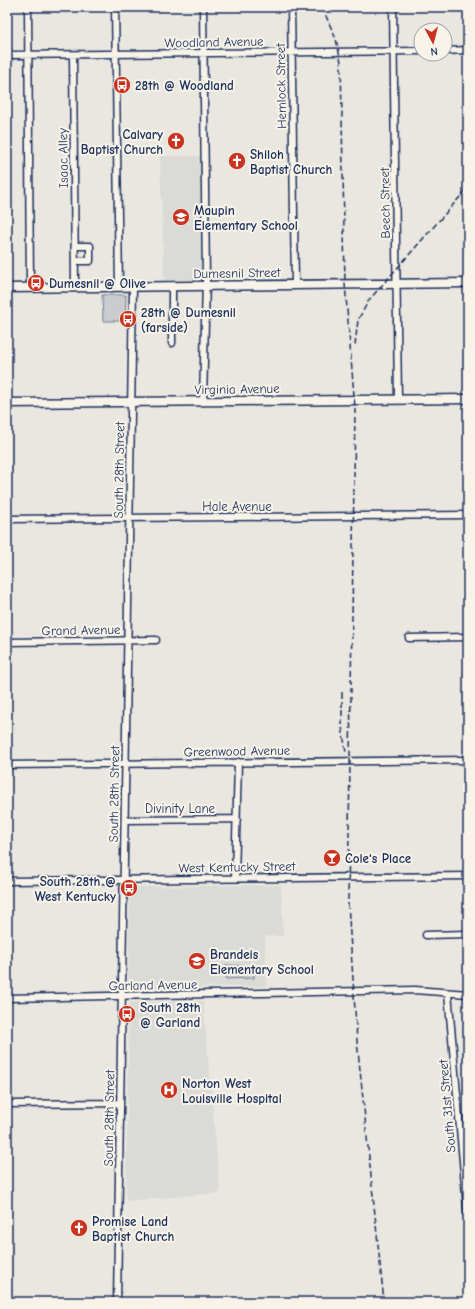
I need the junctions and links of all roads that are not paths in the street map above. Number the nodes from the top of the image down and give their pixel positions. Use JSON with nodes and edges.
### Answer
{"nodes":[{"id":1,"x":28,"y":7,"type":"edge"},
{"id":2,"x":115,"y":7,"type":"edge"},
{"id":3,"x":203,"y":7,"type":"edge"},
{"id":4,"x":291,"y":7,"type":"edge"},
{"id":5,"x":393,"y":7,"type":"edge"},
{"id":6,"x":468,"y":50,"type":"edge"},
{"id":7,"x":394,"y":51,"type":"junction"},
{"id":8,"x":413,"y":51,"type":"edge"},
{"id":9,"x":453,"y":51,"type":"edge"},
{"id":10,"x":292,"y":52,"type":"junction"},
{"id":11,"x":204,"y":53,"type":"junction"},
{"id":12,"x":115,"y":54,"type":"junction"},
{"id":13,"x":7,"y":55,"type":"edge"},
{"id":14,"x":29,"y":55,"type":"junction"},
{"id":15,"x":73,"y":55,"type":"junction"},
{"id":16,"x":75,"y":246,"type":"junction"},
{"id":17,"x":75,"y":261,"type":"junction"},
{"id":18,"x":468,"y":283,"type":"edge"},
{"id":19,"x":397,"y":284,"type":"junction"},
{"id":20,"x":295,"y":285,"type":"junction"},
{"id":21,"x":172,"y":286,"type":"junction"},
{"id":22,"x":206,"y":286,"type":"junction"},
{"id":23,"x":75,"y":287,"type":"junction"},
{"id":24,"x":119,"y":287,"type":"junction"},
{"id":25,"x":133,"y":287,"type":"junction"},
{"id":26,"x":7,"y":288,"type":"edge"},
{"id":27,"x":30,"y":288,"type":"junction"},
{"id":28,"x":172,"y":343,"type":"dead end"},
{"id":29,"x":468,"y":399,"type":"edge"},
{"id":30,"x":398,"y":400,"type":"junction"},
{"id":31,"x":203,"y":401,"type":"junction"},
{"id":32,"x":131,"y":402,"type":"junction"},
{"id":33,"x":7,"y":404,"type":"edge"},
{"id":34,"x":468,"y":515,"type":"edge"},
{"id":35,"x":129,"y":518,"type":"junction"},
{"id":36,"x":7,"y":519,"type":"edge"},
{"id":37,"x":468,"y":637,"type":"edge"},
{"id":38,"x":409,"y":638,"type":"dead end"},
{"id":39,"x":156,"y":640,"type":"dead end"},
{"id":40,"x":127,"y":641,"type":"junction"},
{"id":41,"x":7,"y":642,"type":"edge"},
{"id":42,"x":468,"y":760,"type":"edge"},
{"id":43,"x":238,"y":762,"type":"junction"},
{"id":44,"x":125,"y":764,"type":"junction"},
{"id":45,"x":7,"y":765,"type":"edge"},
{"id":46,"x":236,"y":819,"type":"junction"},
{"id":47,"x":125,"y":820,"type":"junction"},
{"id":48,"x":468,"y":876,"type":"edge"},
{"id":49,"x":235,"y":878,"type":"junction"},
{"id":50,"x":124,"y":879,"type":"junction"},
{"id":51,"x":7,"y":881,"type":"edge"},
{"id":52,"x":468,"y":934,"type":"edge"},
{"id":53,"x":426,"y":935,"type":"dead end"},
{"id":54,"x":448,"y":993,"type":"junction"},
{"id":55,"x":468,"y":994,"type":"edge"},
{"id":56,"x":122,"y":997,"type":"junction"},
{"id":57,"x":7,"y":998,"type":"edge"},
{"id":58,"x":120,"y":1103,"type":"junction"},
{"id":59,"x":7,"y":1104,"type":"edge"},
{"id":60,"x":468,"y":1218,"type":"edge"},
{"id":61,"x":117,"y":1302,"type":"edge"}],
"edges":[{"from":1,"to":14,"type":"street"},
{"from":2,"to":12,"type":"street"},
{"from":3,"to":11,"type":"street"},
{"from":4,"to":10,"type":"street","name":"Hemlock Street"},
{"from":5,"to":7,"type":"street","name":"Beech Street"},
{"from":6,"to":9,"type":"street"},
{"from":7,"to":8,"type":"street","name":"Woodland Avenue"},
{"from":7,"to":10,"type":"street","name":"Woodland Avenue"},
{"from":7,"to":19,"type":"street","name":"Beech Street"},
{"from":10,"to":11,"type":"street","name":"Woodland Avenue"},
{"from":10,"to":20,"type":"street","name":"Hemlock Street"},
{"from":11,"to":12,"type":"street","name":"Woodland Avenue"},
{"from":11,"to":22,"type":"street"},
{"from":12,"to":15,"type":"street","name":"Woodland Avenue"},
{"from":12,"to":24,"type":"street"},
{"from":13,"to":14,"type":"street","name":"Woodland Avenue"},
{"from":14,"to":15,"type":"street","name":"Woodland Avenue"},
{"from":14,"to":27,"type":"street"},
{"from":15,"to":16,"type":"street","name":"Isaac Alley"},
{"from":16,"to":17,"type":"street","name":"Isaac Alley"},
{"from":16,"to":17,"type":"street"},
{"from":17,"to":23,"type":"street","name":"Isaac Alley"},
{"from":18,"to":19,"type":"main road","name":"Dumesnil Street"},
{"from":19,"to":20,"type":"main road","name":"Dumesnil Street"},
{"from":19,"to":30,"type":"street","name":"Beech Street"},
{"from":20,"to":22,"type":"main road","name":"Dumesnil Street"},
{"from":21,"to":22,"type":"main road","name":"Dumesnil Street"},
{"from":21,"to":25,"type":"main road","name":"Dumesnil Street"},
{"from":21,"to":28,"type":"street"},
{"from":22,"to":31,"type":"street"},
{"from":23,"to":24,"type":"main road","name":"Dumesnil Street"},
{"from":23,"to":27,"type":"main road","name":"Dumesnil Street"},
{"from":24,"to":25,"type":"main road","name":"Dumesnil Street"},
{"from":25,"to":32,"type":"street","name":"South 28th Street"},
{"from":26,"to":27,"type":"main road","name":"Dumesnil Street"},
{"from":29,"to":30,"type":"main road","name":"Virginia Avenue"},
{"from":30,"to":31,"type":"main road","name":"Virginia Avenue"},
{"from":31,"to":32,"type":"main road","name":"Virginia Avenue"},
{"from":32,"to":33,"type":"main road","name":"Virginia Avenue"},
{"from":32,"to":35,"type":"street","name":"South 28th Street"},
{"from":34,"to":35,"type":"street","name":"Hale Avenue"},
{"from":35,"to":36,"type":"street","name":"Hale Avenue"},
{"from":35,"to":40,"type":"street","name":"South 28th Street"},
{"from":37,"to":38,"type":"street"},
{"from":39,"to":40,"type":"street","name":"Grand Avenue"},
{"from":40,"to":41,"type":"street","name":"Grand Avenue"},
{"from":40,"to":44,"type":"street","name":"South 28th Street"},
{"from":42,"to":43,"type":"street","name":"Greenwood Avenue"},
{"from":43,"to":44,"type":"street","name":"Greenwood Avenue"},
{"from":43,"to":46,"type":"street"},
{"from":44,"to":45,"type":"street","name":"Greenwood Avenue"},
{"from":44,"to":47,"type":"street","name":"South 28th Street"},
{"from":46,"to":47,"type":"street","name":"Divinity Lane"},
{"from":46,"to":49,"type":"street"},
{"from":47,"to":50,"type":"street","name":"South 28th Street"},
{"from":48,"to":49,"type":"street","name":"West Kentucky Street"},
{"from":49,"to":50,"type":"street","name":"West Kentucky Street"},
{"from":50,"to":51,"type":"street","name":"West Kentucky Street"},
{"from":50,"to":56,"type":"street","name":"South 28th Street"},
{"from":52,"to":53,"type":"street"},
{"from":54,"to":55,"type":"street","name":"Garland Avenue"},
{"from":54,"to":56,"type":"street","name":"Garland Avenue"},
{"from":54,"to":60,"type":"street","name":"South 31st Street"},
{"from":56,"to":57,"type":"street","name":"Garland Avenue"},
{"from":56,"to":58,"type":"street","name":"South 28th Street"},
{"from":58,"to":59,"type":"street"},
{"from":58,"to":61,"type":"street","name":"South 28th Street"}]}
